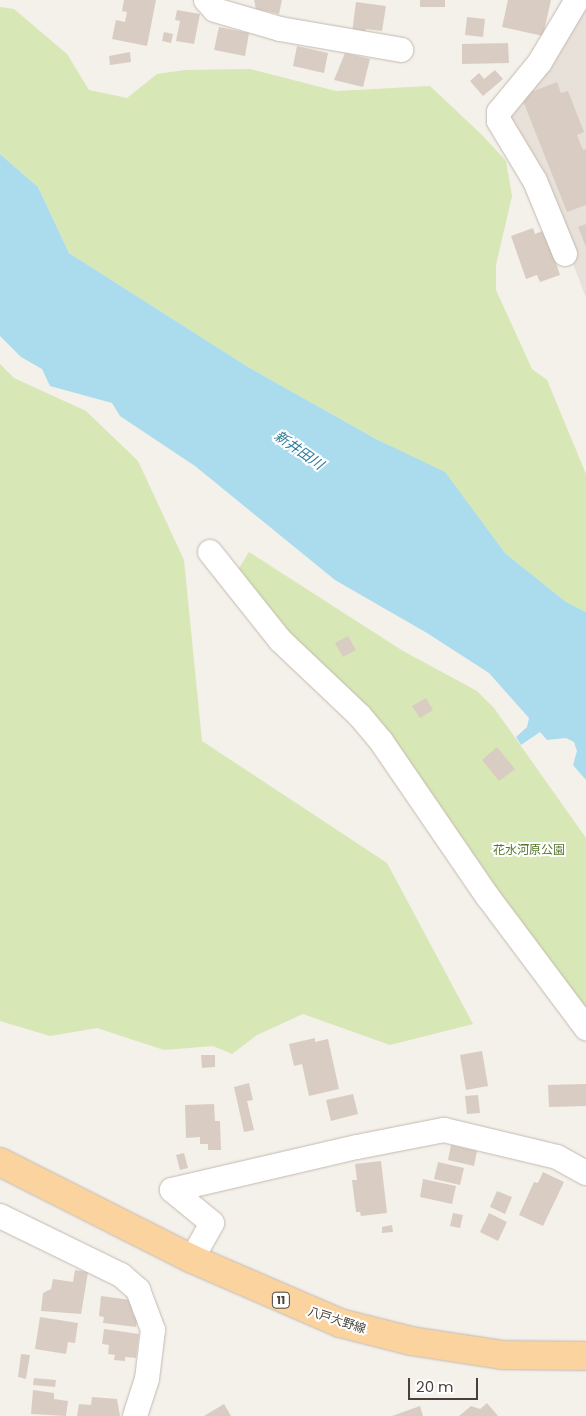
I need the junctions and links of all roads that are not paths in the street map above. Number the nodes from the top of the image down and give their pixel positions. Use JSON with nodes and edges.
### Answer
{"nodes":[{"id":1,"x":206,"y":0,"type":"edge"},
{"id":2,"x":577,"y":0,"type":"edge"},
{"id":3,"x":402,"y":50,"type":"dead end"},
{"id":4,"x":565,"y":254,"type":"dead end"},
{"id":5,"x":210,"y":552,"type":"dead end"},
{"id":6,"x":586,"y":1028,"type":"edge"},
{"id":7,"x":0,"y":1162,"type":"edge"},
{"id":8,"x":586,"y":1173,"type":"edge"},
{"id":9,"x":0,"y":1216,"type":"edge"},
{"id":10,"x":192,"y":1259,"type":"junction"},
{"id":11,"x":586,"y":1356,"type":"edge"},
{"id":12,"x":135,"y":1416,"type":"edge"}],
"edges":[{"from":1,"to":3,"type":"street"},
{"from":2,"to":4,"type":"street"},
{"from":5,"to":6,"type":"street"},
{"from":7,"to":10,"type":"main road","name":"八戸大野線","number":"11"},
{"from":8,"to":10,"type":"street"},
{"from":9,"to":12,"type":"street"},
{"from":10,"to":11,"type":"main road","name":"八戸大野線","number":"11"}]}
